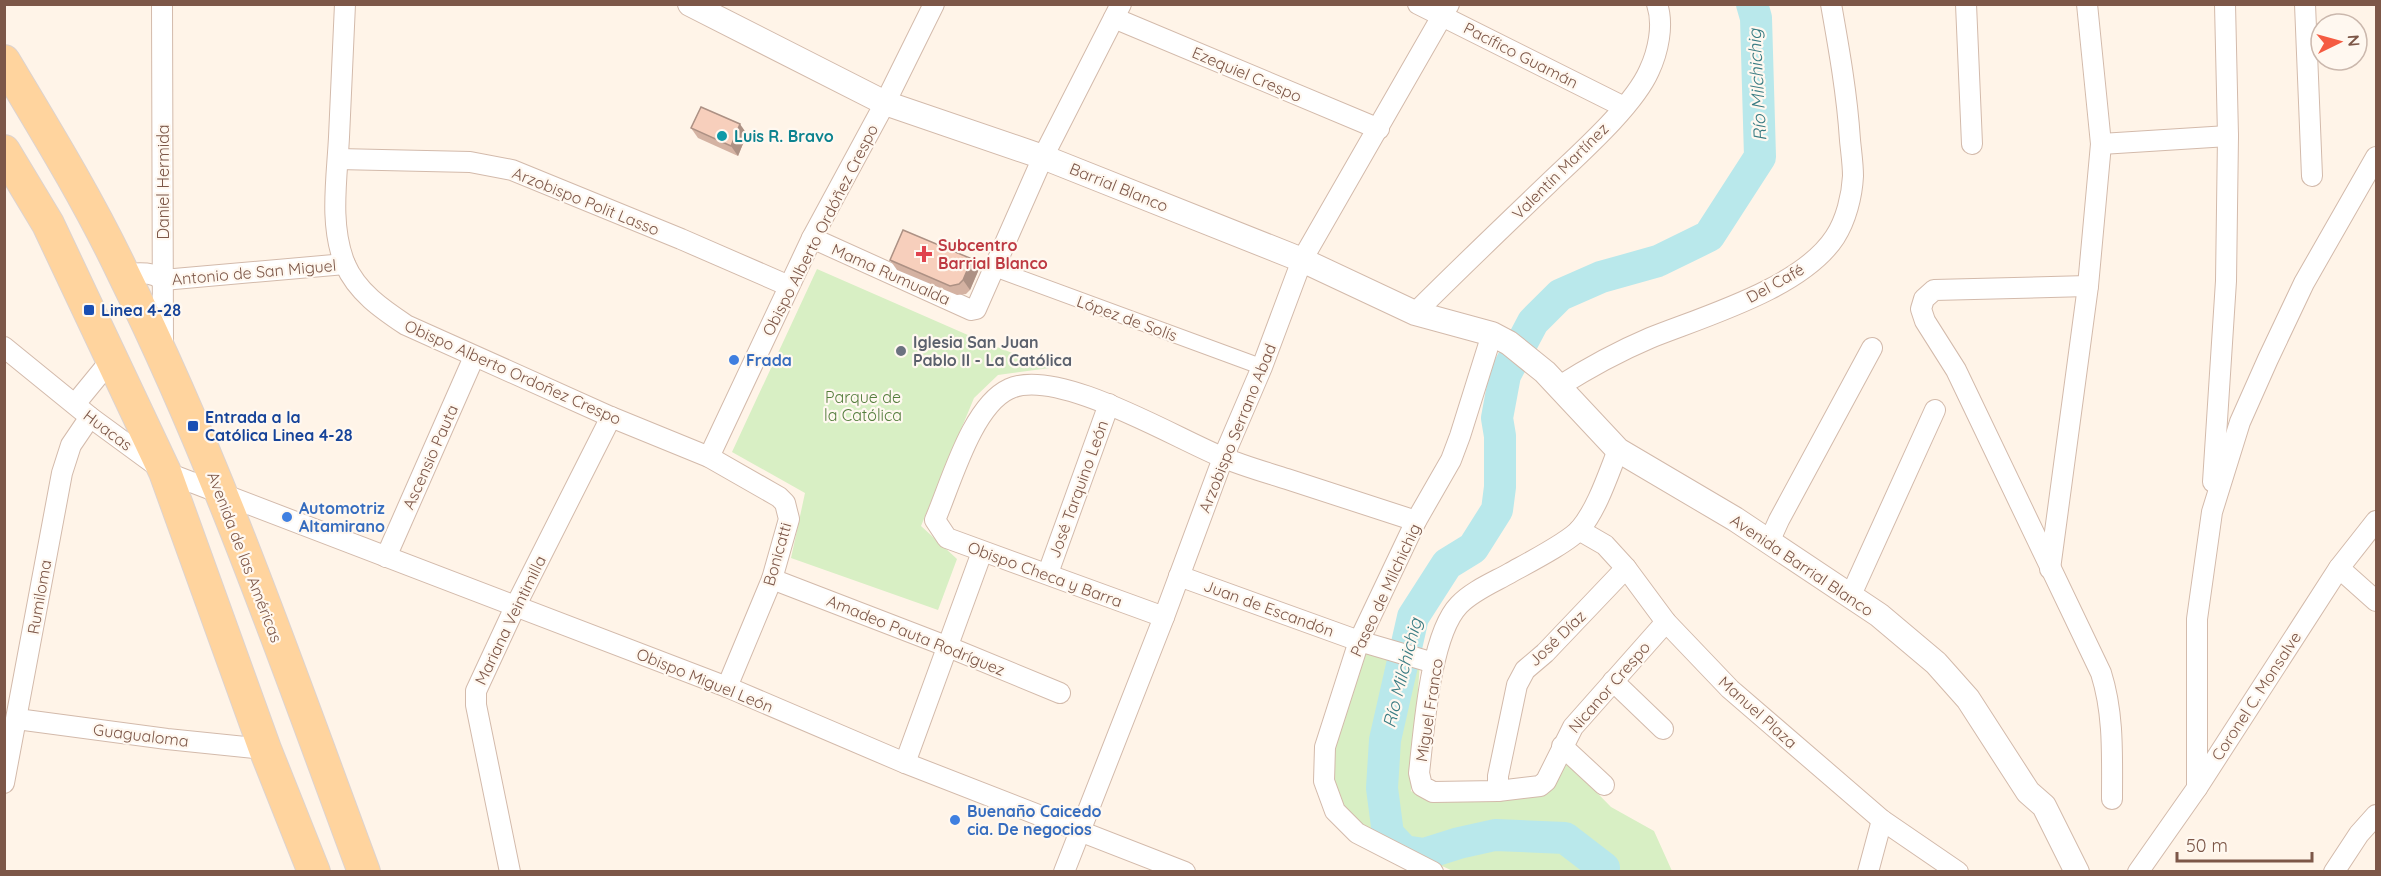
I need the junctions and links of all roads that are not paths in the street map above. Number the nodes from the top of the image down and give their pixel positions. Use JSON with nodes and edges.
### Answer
{"nodes":[{"id":1,"x":162,"y":4,"type":"edge"},
{"id":2,"x":345,"y":4,"type":"edge"},
{"id":3,"x":690,"y":4,"type":"edge"},
{"id":4,"x":934,"y":4,"type":"edge"},
{"id":5,"x":1418,"y":4,"type":"edge"},
{"id":6,"x":1657,"y":4,"type":"edge"},
{"id":7,"x":1831,"y":4,"type":"edge"},
{"id":8,"x":1966,"y":4,"type":"edge"},
{"id":9,"x":2087,"y":4,"type":"edge"},
{"id":10,"x":2225,"y":4,"type":"edge"},
{"id":11,"x":2305,"y":4,"type":"edge"},
{"id":12,"x":1446,"y":10,"type":"edge"},
{"id":13,"x":1117,"y":11,"type":"edge"},
{"id":14,"x":4,"y":62,"type":"edge"},
{"id":15,"x":885,"y":103,"type":"junction"},
{"id":16,"x":1624,"y":107,"type":"junction"},
{"id":17,"x":1379,"y":129,"type":"junction"},
{"id":18,"x":2228,"y":136,"type":"junction"},
{"id":19,"x":1972,"y":144,"type":"dead end"},
{"id":20,"x":2101,"y":144,"type":"junction"},
{"id":21,"x":4,"y":151,"type":"edge"},
{"id":22,"x":1043,"y":157,"type":"junction"},
{"id":23,"x":2376,"y":157,"type":"edge"},
{"id":24,"x":338,"y":159,"type":"junction"},
{"id":25,"x":2312,"y":176,"type":"dead end"},
{"id":26,"x":812,"y":238,"type":"junction"},
{"id":27,"x":1302,"y":260,"type":"junction"},
{"id":28,"x":345,"y":264,"type":"junction"},
{"id":29,"x":993,"y":268,"type":"junction"},
{"id":30,"x":124,"y":274,"type":"junction"},
{"id":31,"x":163,"y":280,"type":"junction"},
{"id":32,"x":789,"y":286,"type":"junction"},
{"id":33,"x":2088,"y":286,"type":"junction"},
{"id":34,"x":1415,"y":313,"type":"junction"},
{"id":35,"x":1500,"y":339,"type":"junction"},
{"id":36,"x":4,"y":347,"type":"edge"},
{"id":37,"x":1872,"y":348,"type":"dead end"},
{"id":38,"x":474,"y":357,"type":"junction"},
{"id":39,"x":163,"y":359,"type":"junction"},
{"id":40,"x":111,"y":360,"type":"junction"},
{"id":41,"x":1262,"y":367,"type":"junction"},
{"id":42,"x":1551,"y":379,"type":"junction"},
{"id":43,"x":1109,"y":404,"type":"junction"},
{"id":44,"x":82,"y":410,"type":"junction"},
{"id":45,"x":1935,"y":410,"type":"dead end"},
{"id":46,"x":611,"y":417,"type":"junction"},
{"id":47,"x":1618,"y":450,"type":"junction"},
{"id":48,"x":709,"y":458,"type":"junction"},
{"id":49,"x":1223,"y":458,"type":"junction"},
{"id":50,"x":165,"y":472,"type":"junction"},
{"id":51,"x":223,"y":495,"type":"junction"},
{"id":52,"x":2212,"y":512,"type":"junction"},
{"id":53,"x":1416,"y":521,"type":"junction"},
{"id":54,"x":2376,"y":521,"type":"edge"},
{"id":55,"x":1579,"y":530,"type":"junction"},
{"id":56,"x":1769,"y":542,"type":"junction"},
{"id":57,"x":982,"y":552,"type":"junction"},
{"id":58,"x":386,"y":557,"type":"junction"},
{"id":59,"x":1626,"y":568,"type":"junction"},
{"id":60,"x":2339,"y":568,"type":"junction"},
{"id":61,"x":2050,"y":569,"type":"junction"},
{"id":62,"x":1048,"y":573,"type":"junction"},
{"id":63,"x":1179,"y":576,"type":"junction"},
{"id":64,"x":772,"y":579,"type":"junction"},
{"id":65,"x":1851,"y":597,"type":"junction"},
{"id":66,"x":2376,"y":601,"type":"edge"},
{"id":67,"x":515,"y":607,"type":"junction"},
{"id":68,"x":1164,"y":617,"type":"junction"},
{"id":69,"x":1666,"y":622,"type":"junction"},
{"id":70,"x":1368,"y":643,"type":"junction"},
{"id":71,"x":946,"y":646,"type":"junction"},
{"id":72,"x":1427,"y":661,"type":"junction"},
{"id":73,"x":1613,"y":681,"type":"junction"},
{"id":74,"x":726,"y":687,"type":"junction"},
{"id":75,"x":1060,"y":693,"type":"dead end"},
{"id":76,"x":17,"y":719,"type":"junction"},
{"id":77,"x":1663,"y":729,"type":"dead end"},
{"id":78,"x":1562,"y":746,"type":"junction"},
{"id":79,"x":265,"y":749,"type":"junction"},
{"id":80,"x":904,"y":762,"type":"junction"},
{"id":81,"x":4,"y":783,"type":"edge"},
{"id":82,"x":1604,"y":785,"type":"dead end"},
{"id":83,"x":1540,"y":786,"type":"joint"},
{"id":84,"x":2197,"y":788,"type":"junction"},
{"id":85,"x":1497,"y":791,"type":"junction"},
{"id":86,"x":2028,"y":792,"type":"junction"},
{"id":87,"x":2112,"y":799,"type":"dead end"},
{"id":88,"x":2376,"y":815,"type":"edge"},
{"id":89,"x":1882,"y":820,"type":"junction"},
{"id":90,"x":1080,"y":832,"type":"junction"},
{"id":91,"x":314,"y":872,"type":"edge"},
{"id":92,"x":364,"y":872,"type":"edge"},
{"id":93,"x":510,"y":872,"type":"edge"},
{"id":94,"x":1064,"y":872,"type":"edge"},
{"id":95,"x":1185,"y":872,"type":"edge"},
{"id":96,"x":1433,"y":872,"type":"edge"},
{"id":97,"x":1868,"y":872,"type":"edge"},
{"id":98,"x":1958,"y":872,"type":"edge"},
{"id":99,"x":2059,"y":872,"type":"edge"},
{"id":100,"x":2077,"y":872,"type":"edge"},
{"id":101,"x":2138,"y":872,"type":"edge"},
{"id":102,"x":2334,"y":872,"type":"edge"}],
"edges":[{"from":1,"to":31,"type":"street","name":"Daniel Hermida"},
{"from":2,"to":24,"type":"street","name":"Obispo Alberto Ordoñez Crespo"},
{"from":3,"to":15,"type":"street","name":"Barrial Blanco"},
{"from":4,"to":15,"type":"street","name":"Obispo Alberto Ordóñez Crespo"},
{"from":5,"to":12,"type":"street","name":"Pacífico Guamán"},
{"from":6,"to":16,"type":"street","name":"Valentín Martínez"},
{"from":7,"to":42,"type":"street","name":"Del Café"},
{"from":8,"to":19,"type":"street"},
{"from":9,"to":20,"type":"street"},
{"from":10,"to":18,"type":"street"},
{"from":11,"to":25,"type":"street"},
{"from":12,"to":16,"type":"street","name":"Pacífico Guamán"},
{"from":12,"to":17,"type":"street","name":"Arzobispo Serrano Abad"},
{"from":13,"to":17,"type":"street","name":"Ezequiel Crespo"},
{"from":13,"to":22,"type":"street"},
{"from":14,"to":30,"type":"main road","name":"Avenida de las Américas"},
{"from":15,"to":22,"type":"street","name":"Barrial Blanco"},
{"from":15,"to":26,"type":"street","name":"Obispo Alberto Ordóñez Crespo"},
{"from":16,"to":34,"type":"street","name":"Valentín Martínez"},
{"from":17,"to":27,"type":"street","name":"Arzobispo Serrano Abad"},
{"from":18,"to":20,"type":"street"},
{"from":18,"to":52,"type":"street"},
{"from":20,"to":33,"type":"street"},
{"from":21,"to":40,"type":"main road"},
{"from":22,"to":27,"type":"street","name":"Barrial Blanco"},
{"from":22,"to":29,"type":"street"},
{"from":23,"to":52,"type":"street"},
{"from":24,"to":28,"type":"street","name":"Obispo Alberto Ordoñez Crespo"},
{"from":24,"to":32,"type":"street","name":"Arzobispo Polit Lasso"},
{"from":26,"to":29,"type":"street","name":"Mama Rumualda"},
{"from":26,"to":32,"type":"street","name":"Obispo Alberto Ordóñez Crespo"},
{"from":27,"to":34,"type":"street","name":"Barrial Blanco"},
{"from":27,"to":41,"type":"street","name":"Arzobispo Serrano Abad"},
{"from":28,"to":31,"type":"street","name":"Antonio de San Miguel"},
{"from":28,"to":38,"type":"street","name":"Obispo Alberto Ordoñez Crespo"},
{"from":29,"to":41,"type":"street","name":"López de Solís"},
{"from":30,"to":31,"type":"street"},
{"from":30,"to":39,"type":"main road","name":"Avenida de las Américas"},
{"from":31,"to":39,"type":"street","name":"Daniel Hermida"},
{"from":32,"to":48,"type":"street","name":"Obispo Alberto Ordóñez Crespo"},
{"from":33,"to":61,"type":"street"},
{"from":33,"to":61,"type":"street"},
{"from":34,"to":35,"type":"street","name":"Barrial Blanco"},
{"from":35,"to":42,"type":"street","name":"Barrial Blanco"},
{"from":35,"to":53,"type":"street","name":"Paseo de Milchichig"},
{"from":36,"to":44,"type":"street","name":"Huacas"},
{"from":37,"to":56,"type":"street"},
{"from":38,"to":46,"type":"street","name":"Obispo Alberto Ordoñez Crespo"},
{"from":38,"to":58,"type":"street","name":"Ascensio Pauta"},
{"from":39,"to":51,"type":"main road","name":"Avenida de las Américas"},
{"from":40,"to":44,"type":"street","name":"Rumiloma"},
{"from":40,"to":50,"type":"main road"},
{"from":41,"to":49,"type":"street","name":"Arzobispo Serrano Abad"},
{"from":42,"to":47,"type":"street","name":"Avenida Barrial Blanco"},
{"from":43,"to":49,"type":"street"},
{"from":43,"to":57,"type":"street","name":"Obispo Checa y Barra"},
{"from":43,"to":62,"type":"street","name":"José Tarquino León"},
{"from":44,"to":50,"type":"street","name":"Huacas"},
{"from":44,"to":76,"type":"street","name":"Rumiloma"},
{"from":45,"to":65,"type":"street"},
{"from":46,"to":48,"type":"street","name":"Obispo Alberto Ordoñez Crespo"},
{"from":46,"to":67,"type":"street","name":"Mariana Veintimilla"},
{"from":47,"to":55,"type":"street","name":"Miguel Franco"},
{"from":47,"to":56,"type":"street","name":"Avenida Barrial Blanco"},
{"from":48,"to":64,"type":"street","name":"Bonicatti"},
{"from":49,"to":53,"type":"street"},
{"from":49,"to":63,"type":"street","name":"Arzobispo Serrano Abad"},
{"from":50,"to":51,"type":"street","name":"Huacas"},
{"from":50,"to":79,"type":"main road"},
{"from":51,"to":58,"type":"street","name":"Obispo Miguel León"},
{"from":51,"to":92,"type":"main road","name":"Avenida de las Américas"},
{"from":52,"to":84,"type":"street"},
{"from":53,"to":70,"type":"street","name":"Paseo de Milchichig"},
{"from":54,"to":60,"type":"street","name":"Coronel C. Monsalve"},
{"from":55,"to":59,"type":"street","name":"Manuel Plaza"},
{"from":55,"to":72,"type":"street","name":"Miguel Franco"},
{"from":56,"to":65,"type":"street","name":"Avenida Barrial Blanco"},
{"from":57,"to":62,"type":"street","name":"Obispo Checa y Barra"},
{"from":57,"to":71,"type":"street"},
{"from":58,"to":67,"type":"street","name":"Obispo Miguel León"},
{"from":59,"to":69,"type":"street","name":"Manuel Plaza"},
{"from":59,"to":85,"type":"street","name":"José Díaz"},
{"from":60,"to":66,"type":"street"},
{"from":60,"to":84,"type":"street","name":"Coronel C. Monsalve"},
{"from":61,"to":87,"type":"street"},
{"from":62,"to":68,"type":"street","name":"Obispo Checa y Barra"},
{"from":63,"to":68,"type":"street","name":"Arzobispo Serrano Abad"},
{"from":63,"to":70,"type":"street","name":"Juan de Escandón"},
{"from":64,"to":71,"type":"street","name":"Amadeo Pauta Rodríguez"},
{"from":64,"to":74,"type":"street","name":"Bonicatti"},
{"from":65,"to":86,"type":"street","name":"Avenida Barrial Blanco"},
{"from":67,"to":74,"type":"street","name":"Obispo Miguel León"},
{"from":67,"to":93,"type":"street","name":"Mariana Veintimilla"},
{"from":68,"to":90,"type":"street","name":"Arzobispo Serrano Abad"},
{"from":69,"to":73,"type":"street","name":"Nicanor Crespo"},
{"from":69,"to":89,"type":"street","name":"Manuel Plaza"},
{"from":70,"to":72,"type":"street","name":"Juan de Escandón"},
{"from":70,"to":96,"type":"street","name":"Paseo de Milchichig"},
{"from":71,"to":75,"type":"street","name":"Amadeo Pauta Rodríguez"},
{"from":71,"to":80,"type":"street"},
{"from":72,"to":85,"type":"street","name":"Miguel Franco"},
{"from":73,"to":77,"type":"street"},
{"from":73,"to":78,"type":"street","name":"Nicanor Crespo"},
{"from":74,"to":80,"type":"street","name":"Obispo Miguel León"},
{"from":76,"to":79,"type":"street","name":"Guagualoma"},
{"from":76,"to":81,"type":"street","name":"Rumiloma"},
{"from":78,"to":82,"type":"street"},
{"from":78,"to":83,"type":"street","name":"Nicanor Crespo"},
{"from":79,"to":91,"type":"main road"},
{"from":80,"to":90,"type":"street","name":"Obispo Miguel León"},
{"from":83,"to":85,"type":"street","name":"Miguel Franco"},
{"from":84,"to":101,"type":"street","name":"Coronel C. Monsalve"},
{"from":86,"to":99,"type":"street","name":"Avenida Barrial Blanco"},
{"from":86,"to":100,"type":"street","name":"Avenida Barrial Blanco"},
{"from":88,"to":102,"type":"street"},
{"from":89,"to":97,"type":"street"},
{"from":89,"to":98,"type":"street","name":"Manuel Plaza"},
{"from":90,"to":94,"type":"street","name":"Arzobispo Serrano Abad"},
{"from":90,"to":95,"type":"street","name":"Obispo Miguel León"}]}
